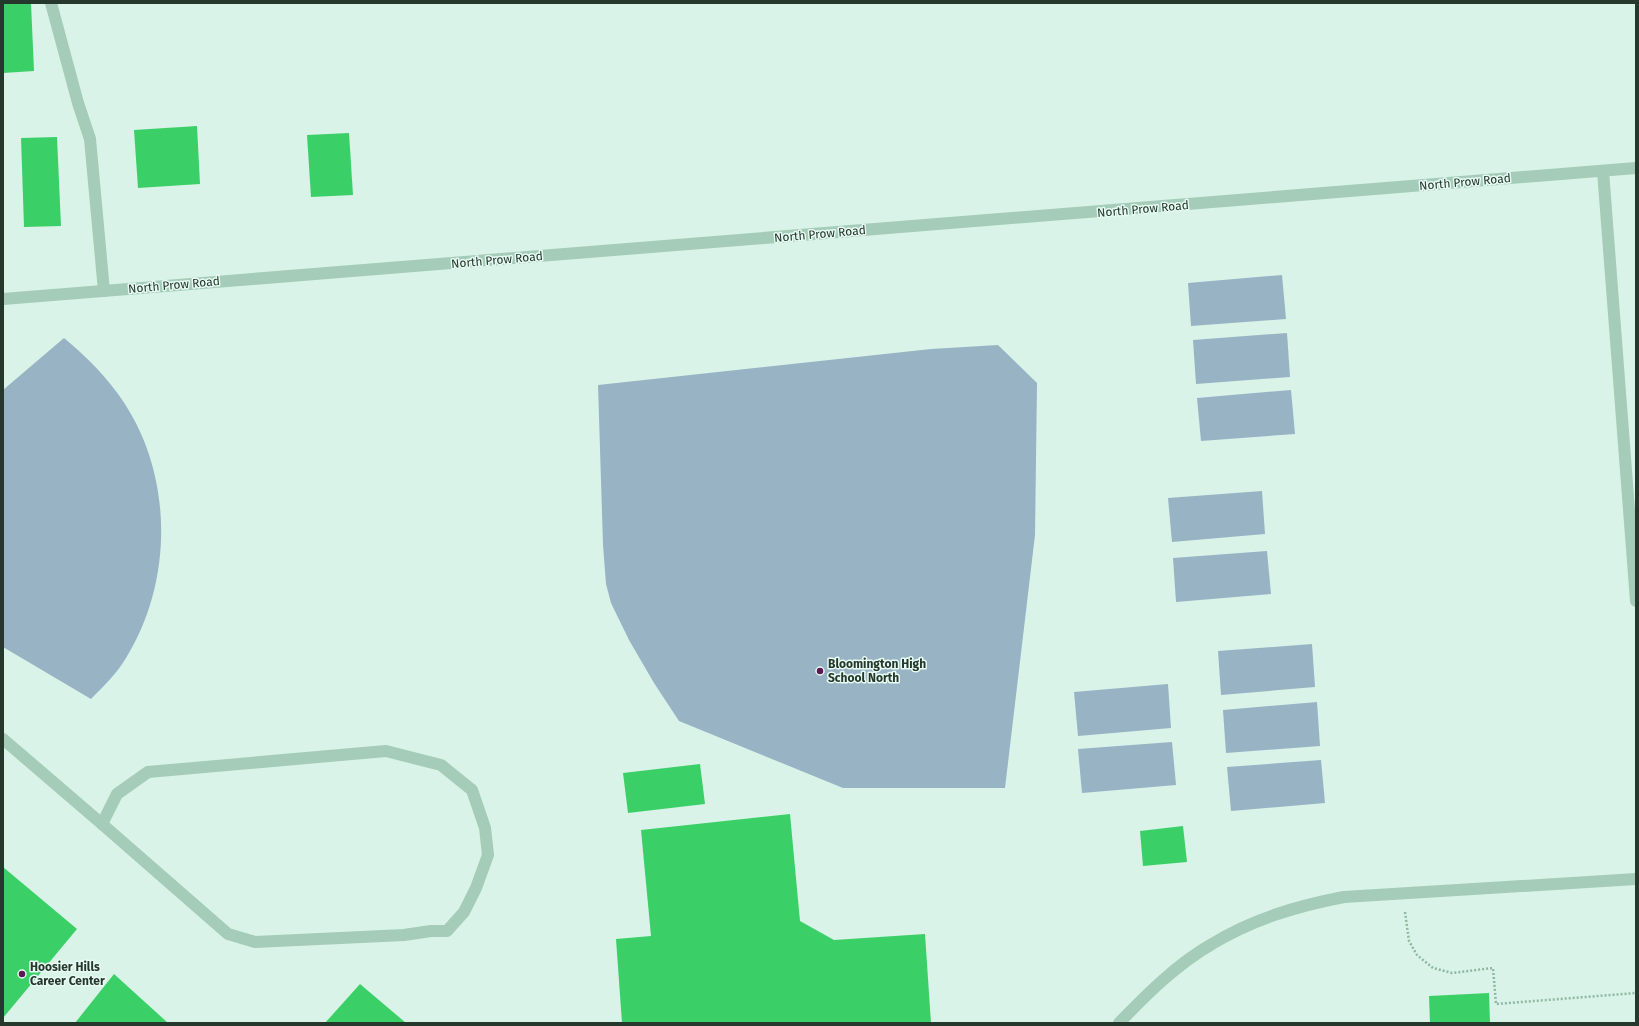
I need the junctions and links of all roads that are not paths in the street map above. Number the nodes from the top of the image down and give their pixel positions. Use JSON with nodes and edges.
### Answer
{"nodes":[{"id":1,"x":51,"y":3,"type":"edge"},
{"id":2,"x":1636,"y":168,"type":"edge"},
{"id":3,"x":1603,"y":171,"type":"junction"},
{"id":4,"x":104,"y":291,"type":"junction"},
{"id":5,"x":3,"y":299,"type":"edge"},
{"id":6,"x":1636,"y":601,"type":"edge"},
{"id":7,"x":3,"y":739,"type":"edge"},
{"id":8,"x":102,"y":824,"type":"junction"},
{"id":9,"x":1636,"y":879,"type":"edge"},
{"id":10,"x":1119,"y":1023,"type":"edge"}],
"edges":[{"from":1,"to":4,"type":"street"},
{"from":2,"to":3,"type":"street","name":"North Prow Road"},
{"from":3,"to":4,"type":"street","name":"North Prow Road"},
{"from":3,"to":6,"type":"street"},
{"from":4,"to":5,"type":"street","name":"North Prow Road"},
{"from":7,"to":8,"type":"street"},
{"from":8,"to":8,"type":"street"},
{"from":9,"to":10,"type":"street"}]}
